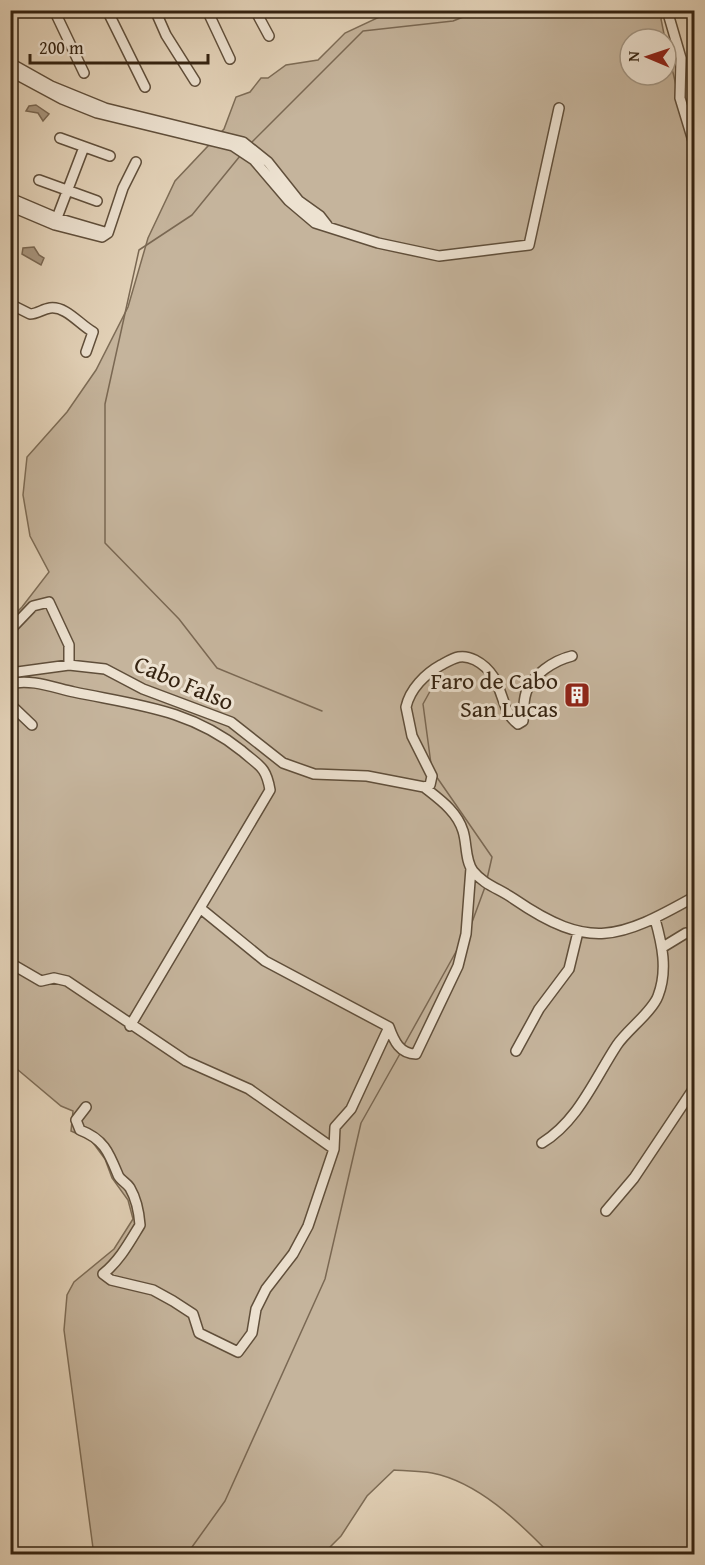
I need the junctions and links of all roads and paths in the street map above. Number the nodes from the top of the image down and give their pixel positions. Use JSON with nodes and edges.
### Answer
{"nodes":[{"id":1,"x":54,"y":10,"type":"edge"},
{"id":2,"x":107,"y":10,"type":"edge"},
{"id":3,"x":155,"y":10,"type":"edge"},
{"id":4,"x":207,"y":10,"type":"edge"},
{"id":5,"x":255,"y":10,"type":"edge"},
{"id":6,"x":667,"y":10,"type":"edge"},
{"id":7,"x":269,"y":36,"type":"dead end"},
{"id":8,"x":230,"y":58,"type":"dead end"},
{"id":9,"x":10,"y":63,"type":"edge"},
{"id":10,"x":10,"y":71,"type":"edge"},
{"id":11,"x":84,"y":73,"type":"dead end"},
{"id":12,"x":195,"y":81,"type":"dead end"},
{"id":13,"x":145,"y":87,"type":"dead end"},
{"id":14,"x":559,"y":108,"type":"dead end"},
{"id":15,"x":60,"y":138,"type":"dead end"},
{"id":16,"x":234,"y":142,"type":"junction"},
{"id":17,"x":694,"y":144,"type":"edge"},
{"id":18,"x":84,"y":147,"type":"junction"},
{"id":19,"x":110,"y":156,"type":"dead end"},
{"id":20,"x":136,"y":162,"type":"dead end"},
{"id":21,"x":39,"y":180,"type":"dead end"},
{"id":22,"x":66,"y":192,"type":"junction"},
{"id":23,"x":10,"y":198,"type":"edge"},
{"id":24,"x":97,"y":201,"type":"dead end"},
{"id":25,"x":10,"y":206,"type":"edge"},
{"id":26,"x":56,"y":222,"type":"junction"},
{"id":27,"x":10,"y":304,"type":"edge"},
{"id":28,"x":86,"y":352,"type":"dead end"},
{"id":29,"x":10,"y":630,"type":"edge"},
{"id":30,"x":572,"y":656,"type":"dead end"},
{"id":31,"x":69,"y":665,"type":"junction"},
{"id":32,"x":10,"y":673,"type":"edge"},
{"id":33,"x":10,"y":684,"type":"edge"},
{"id":34,"x":10,"y":704,"type":"edge"},
{"id":35,"x":32,"y":725,"type":"dead end"},
{"id":36,"x":424,"y":787,"type":"junction"},
{"id":37,"x":471,"y":868,"type":"junction"},
{"id":38,"x":484,"y":882,"type":"junction"},
{"id":39,"x":470,"y":890,"type":"junction"},
{"id":40,"x":694,"y":897,"type":"edge"},
{"id":41,"x":200,"y":908,"type":"junction"},
{"id":42,"x":655,"y":919,"type":"junction"},
{"id":43,"x":578,"y":932,"type":"junction"},
{"id":44,"x":686,"y":933,"type":"dead end"},
{"id":45,"x":663,"y":947,"type":"junction"},
{"id":46,"x":10,"y":963,"type":"edge"},
{"id":47,"x":130,"y":1026,"type":"junction"},
{"id":48,"x":389,"y":1027,"type":"junction"},
{"id":49,"x":516,"y":1051,"type":"dead end"},
{"id":50,"x":694,"y":1088,"type":"edge"},
{"id":51,"x":86,"y":1107,"type":"dead end"},
{"id":52,"x":542,"y":1143,"type":"dead end"},
{"id":53,"x":333,"y":1149,"type":"junction"},
{"id":54,"x":606,"y":1211,"type":"dead end"}],
"edges":[{"from":1,"to":11,"type":"street"},
{"from":2,"to":13,"type":"street"},
{"from":3,"to":12,"type":"street"},
{"from":4,"to":8,"type":"street"},
{"from":5,"to":7,"type":"street"},
{"from":6,"to":17,"type":"street"},
{"from":9,"to":16,"type":"street"},
{"from":10,"to":16,"type":"street"},
{"from":14,"to":16,"type":"street"},
{"from":15,"to":18,"type":"street"},
{"from":18,"to":19,"type":"street"},
{"from":18,"to":22,"type":"street"},
{"from":20,"to":26,"type":"street"},
{"from":21,"to":22,"type":"street"},
{"from":22,"to":24,"type":"street"},
{"from":22,"to":26,"type":"street"},
{"from":23,"to":26,"type":"street"},
{"from":25,"to":26,"type":"street"},
{"from":27,"to":28,"type":"street"},
{"from":29,"to":31,"type":"street"},
{"from":30,"to":36,"type":"street"},
{"from":31,"to":32,"type":"street","name":"Cabo Falso"},
{"from":31,"to":36,"type":"street","name":"Cabo Falso"},
{"from":33,"to":41,"type":"street"},
{"from":34,"to":35,"type":"street"},
{"from":36,"to":37,"type":"street","name":"Cabo Falso"},
{"from":37,"to":38,"type":"street"},
{"from":37,"to":39,"type":"street","name":"Cabo Falso"},
{"from":38,"to":39,"type":"street"},
{"from":38,"to":43,"type":"street"},
{"from":39,"to":48,"type":"street","name":"Cabo Falso"},
{"from":40,"to":42,"type":"street"},
{"from":41,"to":47,"type":"street"},
{"from":41,"to":48,"type":"street"},
{"from":42,"to":43,"type":"street"},
{"from":42,"to":45,"type":"street"},
{"from":43,"to":49,"type":"street"},
{"from":44,"to":45,"type":"street"},
{"from":45,"to":52,"type":"street"},
{"from":46,"to":47,"type":"street"},
{"from":47,"to":53,"type":"street"},
{"from":48,"to":53,"type":"street"},
{"from":50,"to":54,"type":"street"},
{"from":51,"to":53,"type":"street"}]}
